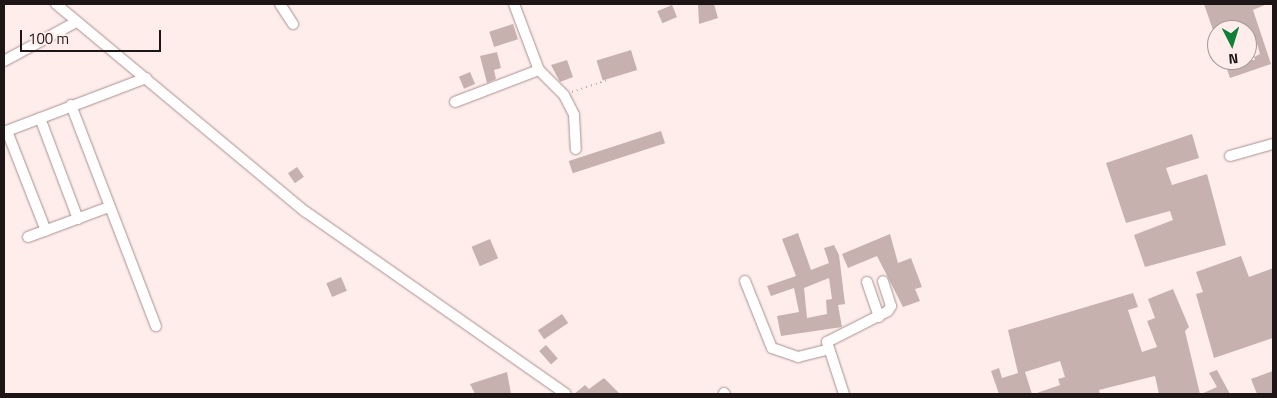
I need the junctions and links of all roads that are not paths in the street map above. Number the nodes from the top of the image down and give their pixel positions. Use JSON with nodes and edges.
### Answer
{"nodes":[{"id":1,"x":56,"y":4,"type":"edge"},
{"id":2,"x":280,"y":4,"type":"edge"},
{"id":3,"x":514,"y":4,"type":"edge"},
{"id":4,"x":76,"y":22,"type":"junction"},
{"id":5,"x":293,"y":24,"type":"dead end"},
{"id":6,"x":4,"y":61,"type":"edge"},
{"id":7,"x":539,"y":70,"type":"junction"},
{"id":8,"x":146,"y":78,"type":"junction"},
{"id":9,"x":455,"y":102,"type":"dead end"},
{"id":10,"x":71,"y":105,"type":"junction"},
{"id":11,"x":40,"y":118,"type":"junction"},
{"id":12,"x":5,"y":131,"type":"edge"},
{"id":13,"x":1273,"y":144,"type":"edge"},
{"id":14,"x":576,"y":149,"type":"dead end"},
{"id":15,"x":1230,"y":156,"type":"dead end"},
{"id":16,"x":109,"y":207,"type":"junction"},
{"id":17,"x":78,"y":219,"type":"junction"},
{"id":18,"x":46,"y":231,"type":"junction"},
{"id":19,"x":28,"y":237,"type":"dead end"},
{"id":20,"x":745,"y":281,"type":"dead end"},
{"id":21,"x":883,"y":281,"type":"dead end"},
{"id":22,"x":867,"y":282,"type":"dead end"},
{"id":23,"x":880,"y":317,"type":"junction"},
{"id":24,"x":156,"y":326,"type":"dead end"},
{"id":25,"x":826,"y":350,"type":"junction"},
{"id":26,"x":566,"y":394,"type":"edge"},
{"id":27,"x":844,"y":394,"type":"edge"}],
"edges":[{"from":1,"to":4,"type":"street"},
{"from":2,"to":5,"type":"street"},
{"from":3,"to":7,"type":"street"},
{"from":4,"to":6,"type":"street"},
{"from":4,"to":8,"type":"street"},
{"from":7,"to":9,"type":"street"},
{"from":7,"to":14,"type":"street"},
{"from":8,"to":10,"type":"street"},
{"from":8,"to":26,"type":"street"},
{"from":10,"to":11,"type":"street"},
{"from":10,"to":16,"type":"street"},
{"from":11,"to":12,"type":"street"},
{"from":11,"to":17,"type":"street"},
{"from":12,"to":18,"type":"street"},
{"from":13,"to":15,"type":"street"},
{"from":16,"to":17,"type":"street"},
{"from":16,"to":24,"type":"street"},
{"from":17,"to":18,"type":"street"},
{"from":18,"to":19,"type":"street"},
{"from":20,"to":25,"type":"street"},
{"from":21,"to":23,"type":"street"},
{"from":22,"to":23,"type":"street"},
{"from":23,"to":25,"type":"street"},
{"from":25,"to":27,"type":"street"}]}
